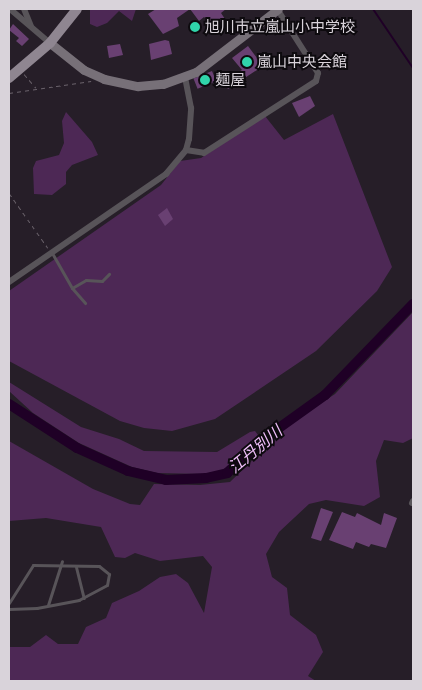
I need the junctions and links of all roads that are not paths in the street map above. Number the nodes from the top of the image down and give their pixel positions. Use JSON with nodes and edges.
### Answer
{"nodes":[{"id":1,"x":10,"y":9,"type":"edge"},
{"id":2,"x":24,"y":9,"type":"edge"},
{"id":3,"x":77,"y":9,"type":"edge"},
{"id":4,"x":278,"y":9,"type":"edge"},
{"id":5,"x":31,"y":27,"type":"junction"},
{"id":6,"x":50,"y":44,"type":"junction"},
{"id":7,"x":9,"y":78,"type":"edge"},
{"id":8,"x":185,"y":78,"type":"junction"},
{"id":9,"x":186,"y":150,"type":"junction"},
{"id":10,"x":52,"y":252,"type":"junction"},
{"id":11,"x":109,"y":274,"type":"dead end"},
{"id":12,"x":9,"y":282,"type":"edge"},
{"id":13,"x":72,"y":288,"type":"junction"},
{"id":14,"x":85,"y":303,"type":"dead end"},
{"id":15,"x":62,"y":561,"type":"dead end"},
{"id":16,"x":59,"y":567,"type":"junction"},
{"id":17,"x":76,"y":567,"type":"junction"},
{"id":18,"x":84,"y":598,"type":"junction"},
{"id":19,"x":9,"y":603,"type":"edge"},
{"id":20,"x":48,"y":605,"type":"junction"},
{"id":21,"x":9,"y":609,"type":"edge"}],
"edges":[{"from":1,"to":5,"type":"street"},
{"from":2,"to":5,"type":"street"},
{"from":3,"to":6,"type":"main road"},
{"from":4,"to":8,"type":"main road"},
{"from":4,"to":9,"type":"street"},
{"from":5,"to":6,"type":"street"},
{"from":6,"to":7,"type":"main road"},
{"from":6,"to":8,"type":"main road"},
{"from":8,"to":9,"type":"street"},
{"from":9,"to":10,"type":"street"},
{"from":10,"to":12,"type":"street"},
{"from":10,"to":13,"type":"lane"},
{"from":11,"to":13,"type":"lane"},
{"from":13,"to":14,"type":"lane"},
{"from":15,"to":16,"type":"lane"},
{"from":16,"to":17,"type":"lane"},
{"from":16,"to":19,"type":"lane"},
{"from":16,"to":20,"type":"lane"},
{"from":17,"to":18,"type":"lane"},
{"from":17,"to":18,"type":"lane"},
{"from":18,"to":20,"type":"lane"},
{"from":20,"to":21,"type":"lane"}]}
